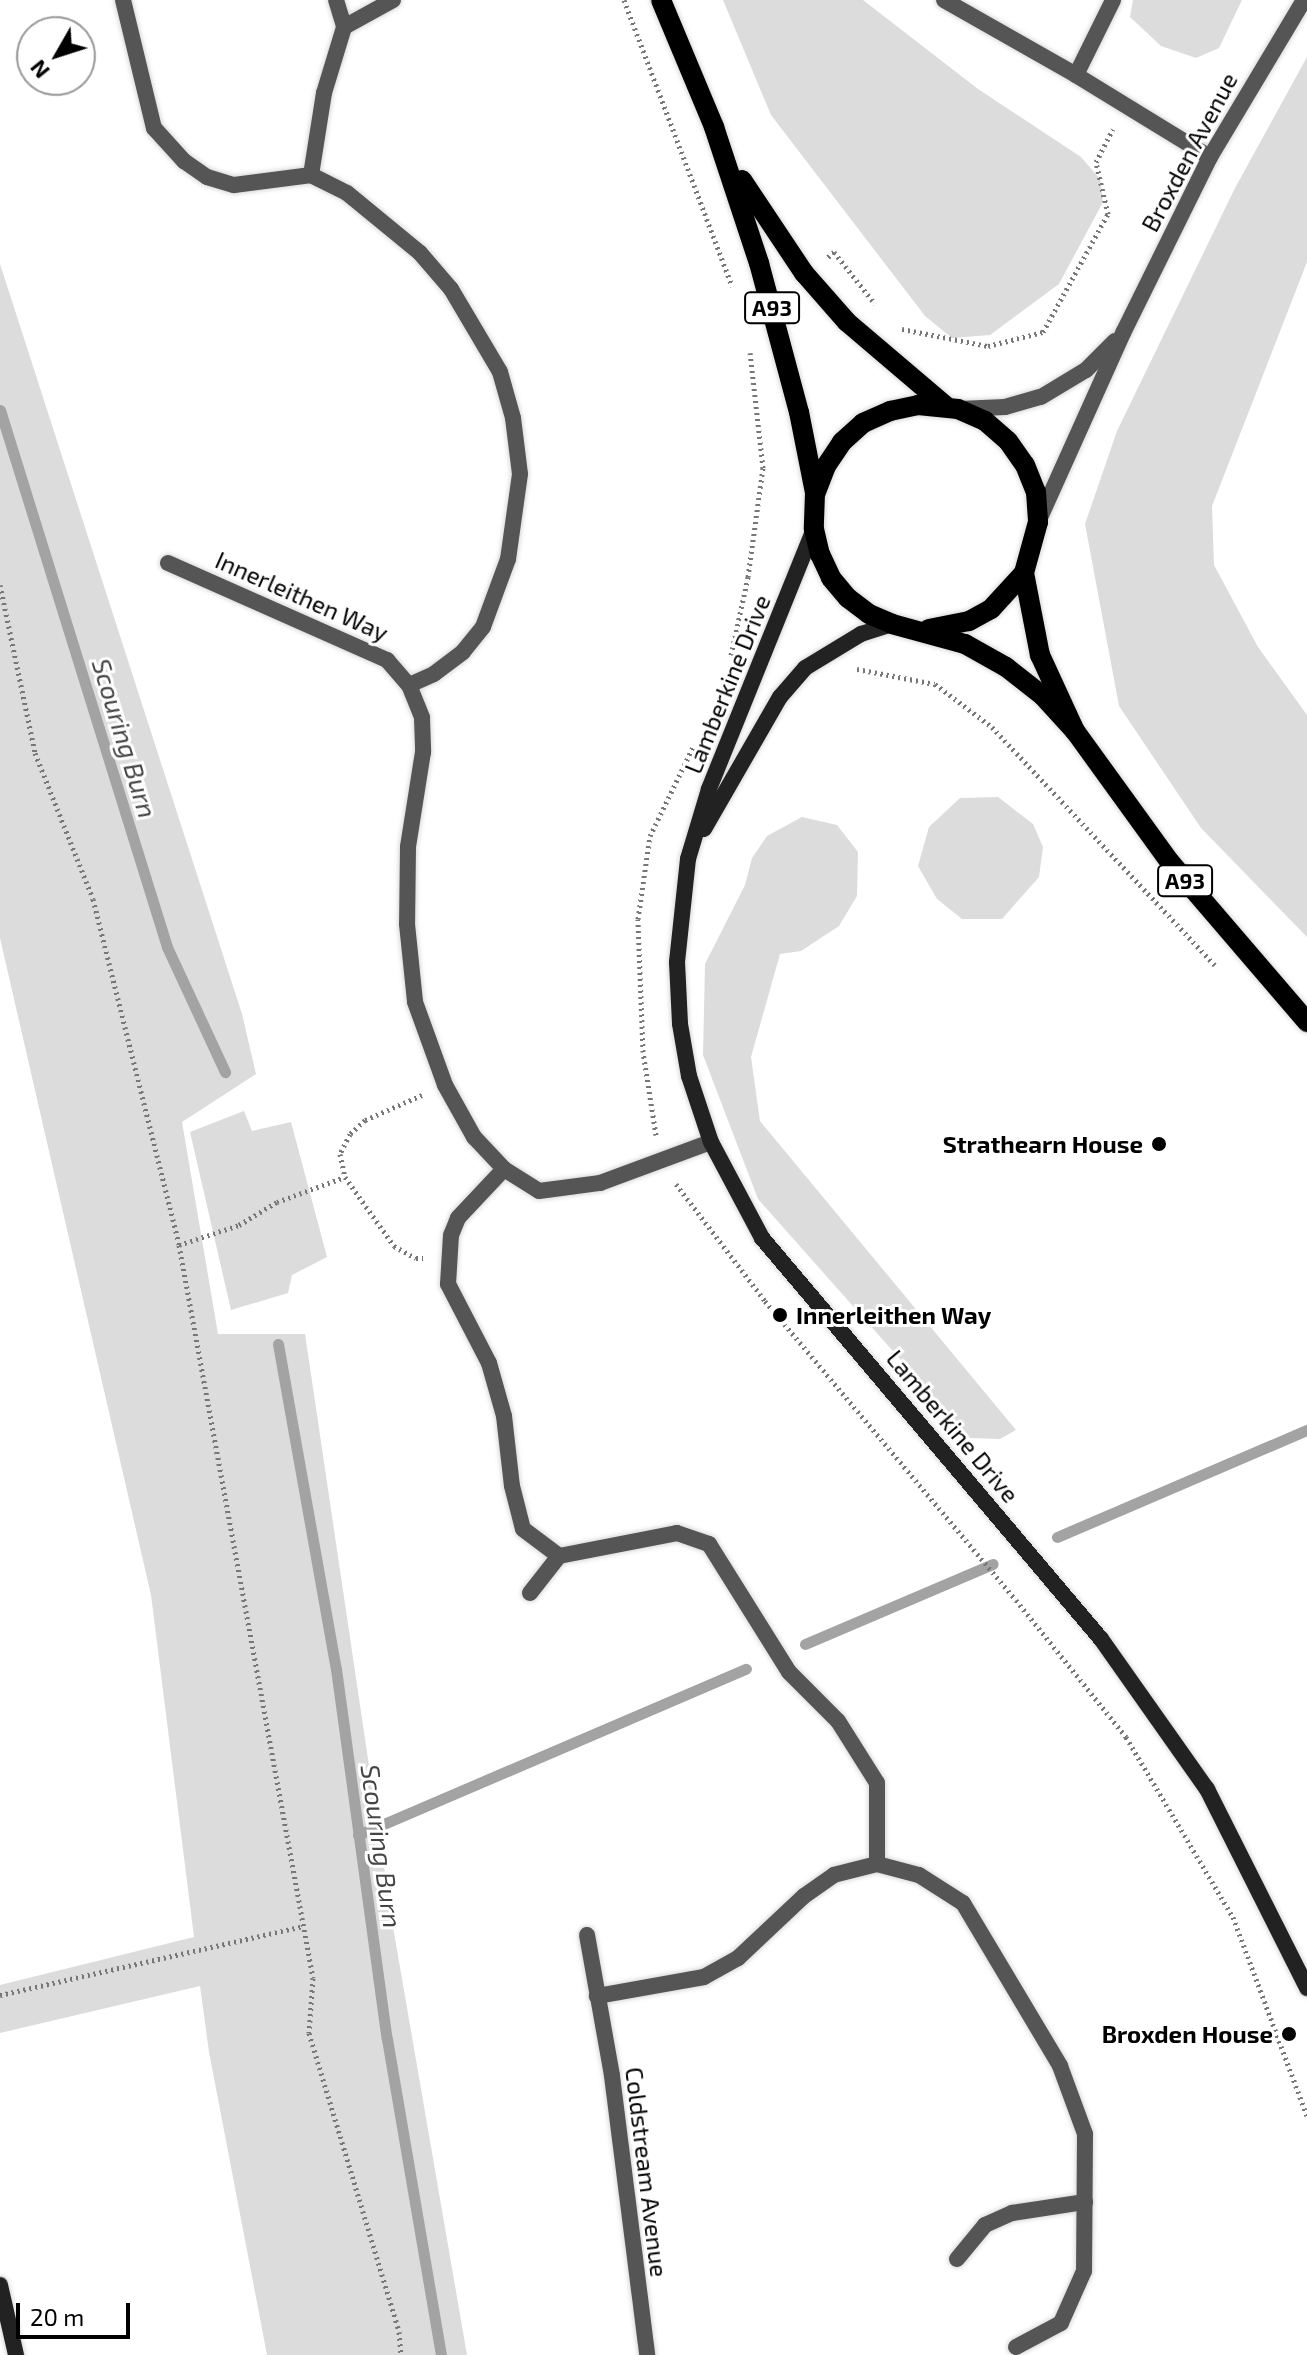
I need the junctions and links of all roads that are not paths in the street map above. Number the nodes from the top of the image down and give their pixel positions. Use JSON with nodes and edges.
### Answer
{"nodes":[{"id":1,"x":123,"y":0,"type":"edge"},
{"id":2,"x":336,"y":0,"type":"edge"},
{"id":3,"x":393,"y":0,"type":"edge"},
{"id":4,"x":661,"y":0,"type":"edge"},
{"id":5,"x":944,"y":0,"type":"edge"},
{"id":6,"x":1113,"y":0,"type":"edge"},
{"id":7,"x":1304,"y":0,"type":"edge"},
{"id":8,"x":344,"y":27,"type":"junction"},
{"id":9,"x":1076,"y":75,"type":"junction"},
{"id":10,"x":714,"y":127,"type":"junction"},
{"id":11,"x":1210,"y":157,"type":"junction"},
{"id":12,"x":311,"y":175,"type":"junction"},
{"id":13,"x":1124,"y":331,"type":"junction"},
{"id":14,"x":952,"y":408,"type":"junction"},
{"id":15,"x":815,"y":493,"type":"junction"},
{"id":16,"x":1038,"y":522,"type":"junction"},
{"id":17,"x":814,"y":529,"type":"junction"},
{"id":18,"x":168,"y":563,"type":"dead end"},
{"id":19,"x":1024,"y":573,"type":"junction"},
{"id":20,"x":892,"y":624,"type":"junction"},
{"id":21,"x":921,"y":629,"type":"junction"},
{"id":22,"x":409,"y":685,"type":"junction"},
{"id":23,"x":1075,"y":731,"type":"junction"},
{"id":24,"x":688,"y":859,"type":"junction"},
{"id":25,"x":1307,"y":1022,"type":"edge"},
{"id":26,"x":711,"y":1142,"type":"junction"},
{"id":27,"x":504,"y":1169,"type":"junction"},
{"id":28,"x":559,"y":1556,"type":"junction"},
{"id":29,"x":530,"y":1593,"type":"dead end"},
{"id":30,"x":877,"y":1864,"type":"junction"},
{"id":31,"x":587,"y":1935,"type":"dead end"},
{"id":32,"x":1307,"y":1988,"type":"edge"},
{"id":33,"x":597,"y":1996,"type":"junction"},
{"id":34,"x":1085,"y":2202,"type":"junction"},
{"id":35,"x":957,"y":2259,"type":"dead end"},
{"id":36,"x":0,"y":2285,"type":"edge"},
{"id":37,"x":1016,"y":2347,"type":"dead end"},
{"id":38,"x":16,"y":2355,"type":"edge"},
{"id":39,"x":647,"y":2355,"type":"edge"}],
"edges":[{"from":1,"to":12,"type":"street"},
{"from":2,"to":8,"type":"street"},
{"from":3,"to":8,"type":"street"},
{"from":4,"to":10,"type":"main road","number":"A93"},
{"from":5,"to":9,"type":"street"},
{"from":6,"to":9,"type":"street"},
{"from":7,"to":11,"type":"street","name":"Broxden Avenue"},
{"from":8,"to":12,"type":"street"},
{"from":9,"to":11,"type":"street"},
{"from":10,"to":14,"type":"main road","number":"A93"},
{"from":10,"to":15,"type":"main road","number":"A93"},
{"from":11,"to":13,"type":"street","name":"Broxden Avenue"},
{"from":12,"to":22,"type":"street"},
{"from":13,"to":14,"type":"street","name":"Broxden Avenue"},
{"from":13,"to":16,"type":"street","name":"Broxden Avenue"},
{"from":14,"to":15,"type":"main road","number":"A93"},
{"from":14,"to":16,"type":"main road","number":"A93"},
{"from":15,"to":17,"type":"main road","number":"A93"},
{"from":16,"to":19,"type":"main road","number":"A93"},
{"from":17,"to":20,"type":"main road","number":"A93"},
{"from":17,"to":24,"type":"street","name":"Lamberkine Drive"},
{"from":18,"to":22,"type":"street","name":"Innerleithen Way"},
{"from":19,"to":21,"type":"main road","number":"A93"},
{"from":19,"to":23,"type":"main road","number":"A93"},
{"from":20,"to":21,"type":"main road","number":"A93"},
{"from":20,"to":24,"type":"street","name":"Lamberkine Drive"},
{"from":21,"to":23,"type":"main road","number":"A93"},
{"from":22,"to":27,"type":"street","name":"Innerleithen Way"},
{"from":23,"to":25,"type":"main road","number":"A93"},
{"from":24,"to":26,"type":"street","name":"Lamberkine Drive"},
{"from":26,"to":27,"type":"street","name":"Innerleithen Way"},
{"from":26,"to":32,"type":"street","name":"Lamberkine Drive"},
{"from":27,"to":28,"type":"street"},
{"from":28,"to":29,"type":"street"},
{"from":28,"to":30,"type":"street"},
{"from":30,"to":33,"type":"street"},
{"from":30,"to":34,"type":"street"},
{"from":31,"to":33,"type":"street","name":"Coldstream Avenue"},
{"from":33,"to":39,"type":"street","name":"Coldstream Avenue"},
{"from":34,"to":35,"type":"street"},
{"from":34,"to":37,"type":"street"},
{"from":36,"to":38,"type":"street"}]}
